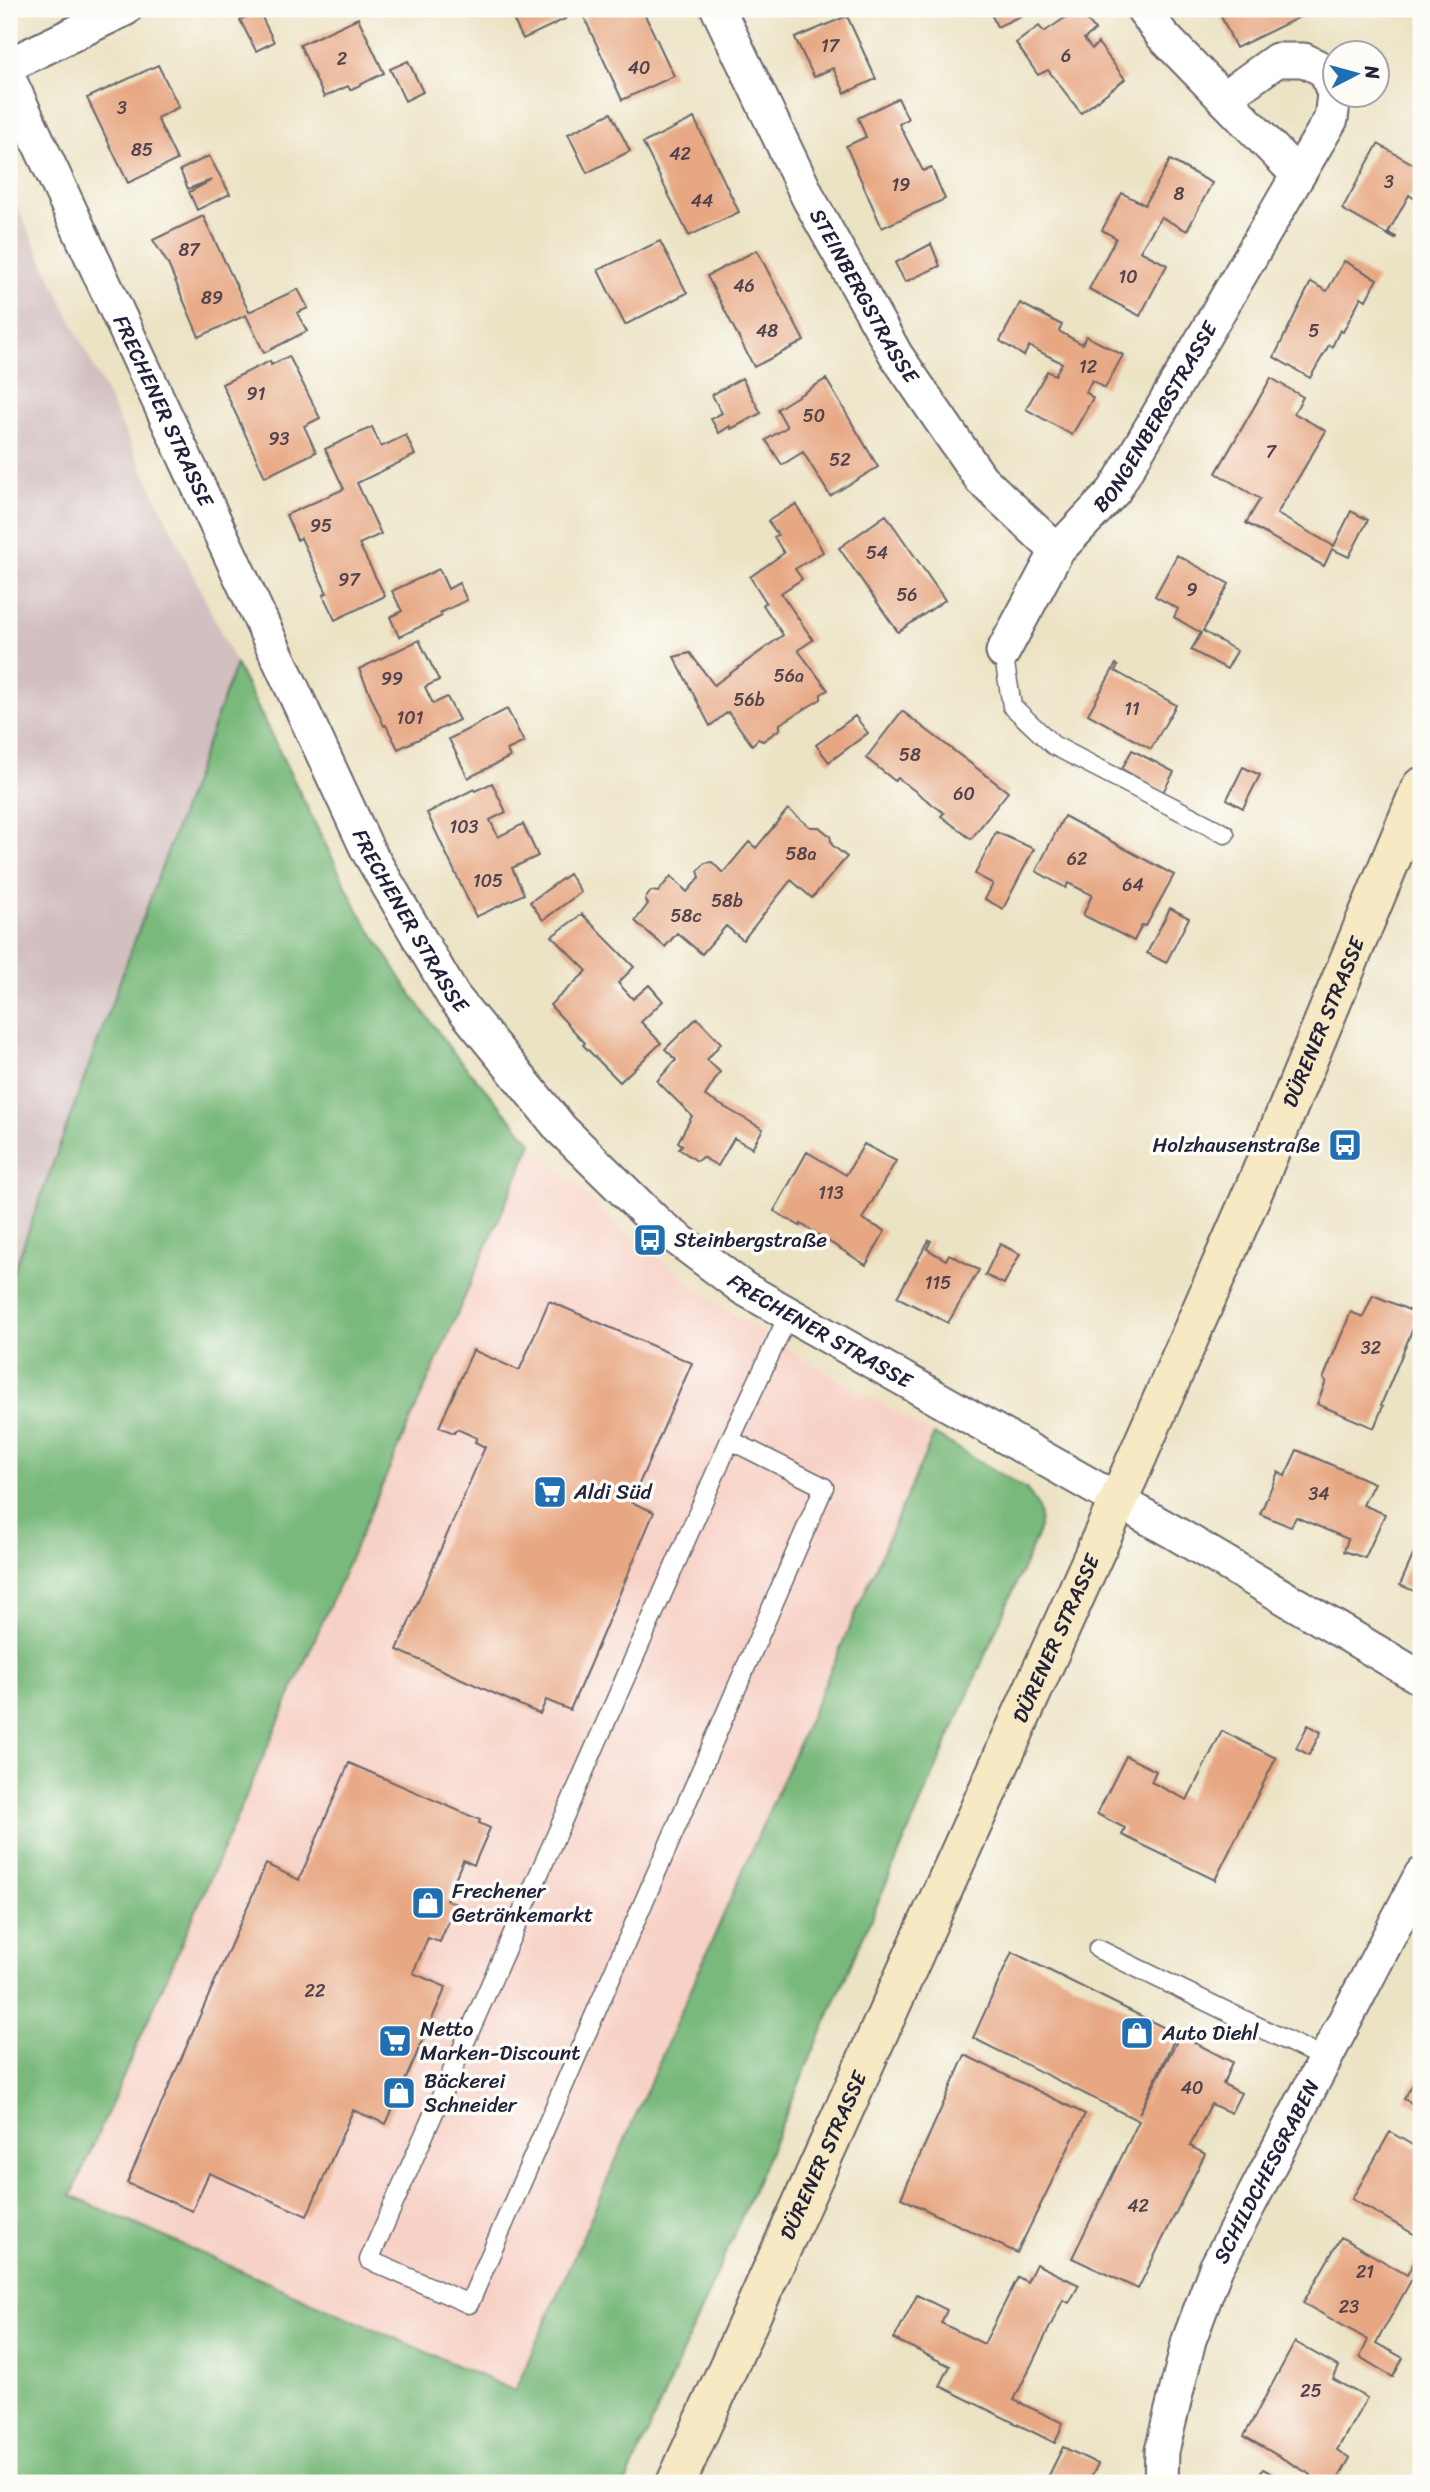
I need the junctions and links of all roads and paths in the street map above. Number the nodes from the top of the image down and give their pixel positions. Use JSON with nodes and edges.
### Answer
{"nodes":[{"id":1,"x":125,"y":9,"type":"edge"},
{"id":2,"x":718,"y":9,"type":"edge"},
{"id":3,"x":1143,"y":9,"type":"edge"},
{"id":4,"x":9,"y":65,"type":"edge"},
{"id":5,"x":9,"y":79,"type":"edge"},
{"id":6,"x":1224,"y":98,"type":"junction"},
{"id":7,"x":1298,"y":175,"type":"junction"},
{"id":8,"x":1057,"y":551,"type":"junction"},
{"id":9,"x":1003,"y":652,"type":"joint"},
{"id":10,"x":1421,"y":787,"type":"edge"},
{"id":11,"x":1225,"y":834,"type":"dead end"},
{"id":12,"x":789,"y":1314,"type":"junction"},
{"id":13,"x":730,"y":1440,"type":"junction"},
{"id":14,"x":1118,"y":1501,"type":"junction"},
{"id":15,"x":1421,"y":1678,"type":"edge"},
{"id":16,"x":1421,"y":1875,"type":"edge"},
{"id":17,"x":1098,"y":1949,"type":"dead end"},
{"id":18,"x":1325,"y":2059,"type":"junction"},
{"id":19,"x":676,"y":2483,"type":"edge"},
{"id":20,"x":1161,"y":2483,"type":"edge"}],
"edges":[{"from":1,"to":4,"type":"street"},
{"from":2,"to":8,"type":"street","name":"STEINBERGSTRASSE"},
{"from":3,"to":6,"type":"street"},
{"from":5,"to":12,"type":"street","name":"FRECHENER STRASSE"},
{"from":6,"to":7,"type":"street"},
{"from":6,"to":7,"type":"street","name":"BONGENBERGSTRASSE"},
{"from":7,"to":8,"type":"street","name":"BONGENBERGSTRASSE"},
{"from":8,"to":9,"type":"street","name":"BONGENBERGSTRASSE"},
{"from":9,"to":11,"type":"lane"},
{"from":10,"to":14,"type":"main road","name":"DÜRENER STRASSE"},
{"from":12,"to":13,"type":"lane"},
{"from":12,"to":14,"type":"street","name":"FRECHENER STRASSE"},
{"from":13,"to":13,"type":"lane"},
{"from":14,"to":15,"type":"street"},
{"from":14,"to":19,"type":"main road","name":"DÜRENER STRASSE"},
{"from":16,"to":18,"type":"street","name":"SCHILDCHESGRABEN"},
{"from":17,"to":18,"type":"lane"},
{"from":18,"to":20,"type":"street","name":"SCHILDCHESGRABEN"}]}
